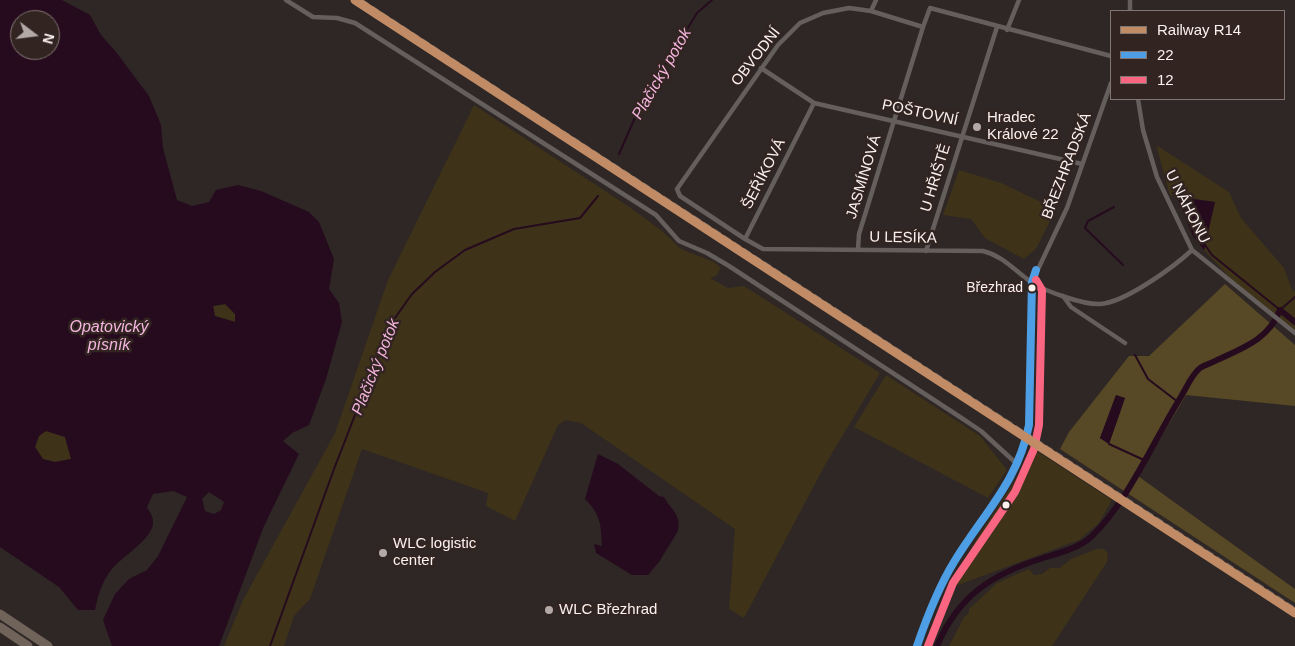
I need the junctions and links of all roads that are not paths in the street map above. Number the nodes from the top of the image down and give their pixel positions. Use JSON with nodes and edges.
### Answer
{"nodes":[{"id":1,"x":286,"y":0,"type":"edge"},
{"id":2,"x":876,"y":0,"type":"edge"},
{"id":3,"x":1019,"y":0,"type":"edge"},
{"id":4,"x":871,"y":11,"type":"junction"},
{"id":5,"x":923,"y":27,"type":"junction"},
{"id":6,"x":997,"y":27,"type":"junction"},
{"id":7,"x":1007,"y":30,"type":"junction"},
{"id":8,"x":1110,"y":56,"type":"edge"},
{"id":9,"x":761,"y":68,"type":"junction"},
{"id":10,"x":1110,"y":86,"type":"edge"},
{"id":11,"x":1138,"y":100,"type":"edge"},
{"id":12,"x":814,"y":103,"type":"junction"},
{"id":13,"x":894,"y":120,"type":"junction"},
{"id":14,"x":962,"y":136,"type":"junction"},
{"id":15,"x":1082,"y":164,"type":"junction"},
{"id":16,"x":745,"y":239,"type":"junction"},
{"id":17,"x":858,"y":249,"type":"junction"},
{"id":18,"x":1192,"y":250,"type":"junction"},
{"id":19,"x":926,"y":251,"type":"junction"},
{"id":20,"x":1032,"y":282,"type":"junction"},
{"id":21,"x":1063,"y":296,"type":"junction"},
{"id":22,"x":1295,"y":333,"type":"edge"},
{"id":23,"x":1125,"y":343,"type":"dead end"},
{"id":24,"x":1018,"y":464,"type":"junction"},
{"id":25,"x":0,"y":614,"type":"edge"},
{"id":26,"x":0,"y":627,"type":"edge"},
{"id":27,"x":28,"y":646,"type":"edge"},
{"id":28,"x":48,"y":646,"type":"edge"},
{"id":29,"x":917,"y":646,"type":"edge"}],
"edges":[{"from":1,"to":24,"type":"street"},
{"from":2,"to":4,"type":"street"},
{"from":3,"to":7,"type":"street"},
{"from":4,"to":5,"type":"street","name":"OBVODNÍ"},
{"from":4,"to":9,"type":"street","name":"OBVODNÍ"},
{"from":5,"to":6,"type":"street"},
{"from":5,"to":13,"type":"street","name":"JASMÍNOVÁ"},
{"from":6,"to":7,"type":"street"},
{"from":6,"to":14,"type":"street","name":"U HŘIŠTĚ"},
{"from":7,"to":8,"type":"street"},
{"from":9,"to":12,"type":"street","name":"POŠTOVNÍ"},
{"from":9,"to":16,"type":"street","name":"OBVODNÍ"},
{"from":10,"to":15,"type":"street","name":"BŘEZHRADSKÁ"},
{"from":11,"to":18,"type":"street","name":"U NÁHONU"},
{"from":12,"to":13,"type":"street","name":"POŠTOVNÍ"},
{"from":12,"to":16,"type":"street","name":"ŠEŘÍKOVÁ"},
{"from":13,"to":14,"type":"street","name":"POŠTOVNÍ"},
{"from":13,"to":17,"type":"street","name":"JASMÍNOVÁ"},
{"from":14,"to":15,"type":"street","name":"POŠTOVNÍ"},
{"from":14,"to":19,"type":"street","name":"U HŘIŠTĚ"},
{"from":15,"to":20,"type":"street","name":"BŘEZHRADSKÁ"},
{"from":16,"to":17,"type":"street","name":"U LESÍKA"},
{"from":17,"to":19,"type":"street","name":"U LESÍKA"},
{"from":18,"to":21,"type":"street"},
{"from":18,"to":22,"type":"street","name":"U NÁHONU"},
{"from":19,"to":20,"type":"street","name":"U LESÍKA"},
{"from":20,"to":21,"type":"street","name":"U LESÍKA"},
{"from":20,"to":24,"type":"street","name":"BŘEZHRADSKÁ"},
{"from":21,"to":23,"type":"street"},
{"from":24,"to":29,"type":"street","name":"BŘEZHRADSKÁ"},
{"from":25,"to":28,"type":"highway"},
{"from":26,"to":27,"type":"highway"}]}
